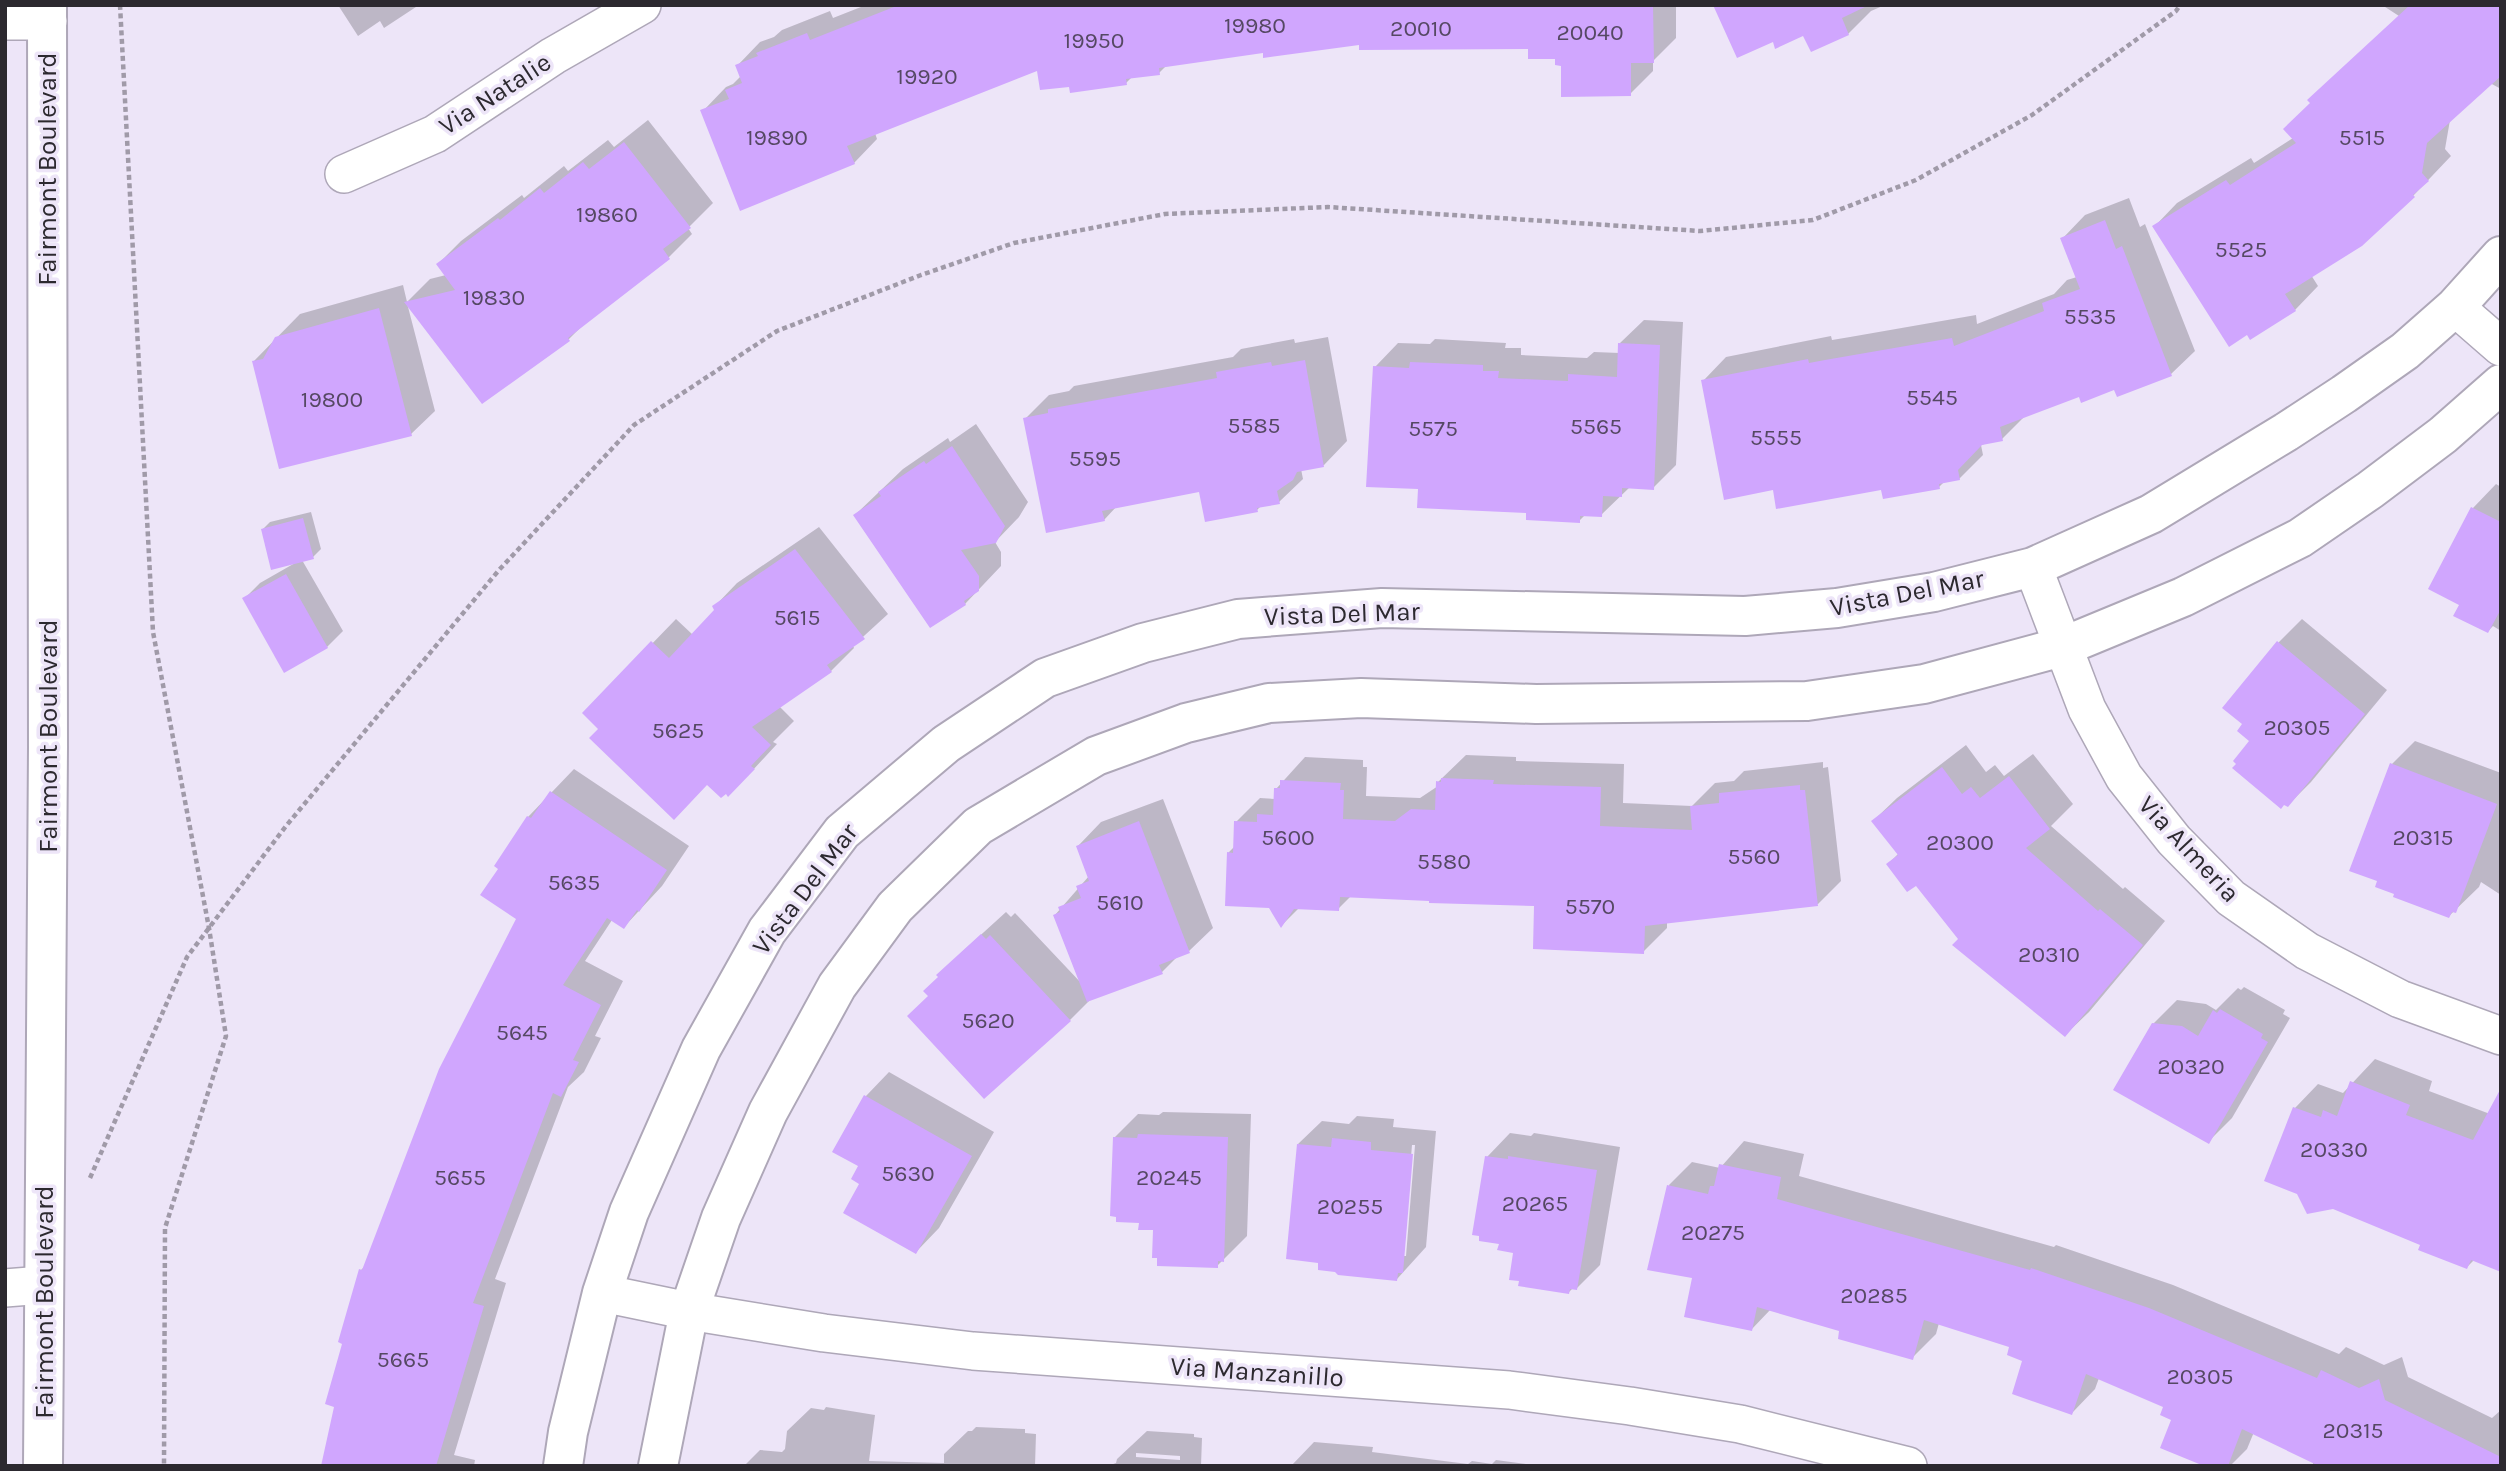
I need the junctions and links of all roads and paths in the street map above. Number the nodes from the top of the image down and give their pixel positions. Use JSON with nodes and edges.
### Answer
{"nodes":[{"id":1,"x":121,"y":5,"type":"edge"},
{"id":2,"x":642,"y":5,"type":"edge"},
{"id":3,"x":2180,"y":5,"type":"edge"},
{"id":4,"x":48,"y":13,"type":"edge"},
{"id":5,"x":5,"y":21,"type":"edge"},
{"id":6,"x":344,"y":174,"type":"dead end"},
{"id":7,"x":2501,"y":256,"type":"edge"},
{"id":8,"x":2455,"y":307,"type":"junction"},
{"id":9,"x":2501,"y":347,"type":"edge"},
{"id":10,"x":2501,"y":384,"type":"edge"},
{"id":11,"x":2033,"y":567,"type":"junction"},
{"id":12,"x":2062,"y":647,"type":"junction"},
{"id":13,"x":209,"y":928,"type":"junction"},
{"id":14,"x":2501,"y":1036,"type":"edge"},
{"id":15,"x":88,"y":1184,"type":"dead end"},
{"id":16,"x":43,"y":1285,"type":"junction"},
{"id":17,"x":5,"y":1288,"type":"edge"},
{"id":18,"x":602,"y":1293,"type":"junction"},
{"id":19,"x":689,"y":1311,"type":"junction"},
{"id":20,"x":43,"y":1466,"type":"edge"},
{"id":21,"x":164,"y":1466,"type":"edge"},
{"id":22,"x":563,"y":1466,"type":"edge"},
{"id":23,"x":658,"y":1466,"type":"edge"},
{"id":24,"x":1908,"y":1466,"type":"edge"}],
"edges":[{"from":1,"to":13,"type":"path"},
{"from":2,"to":6,"type":"street","name":"Via Natalie"},
{"from":3,"to":13,"type":"path"},
{"from":4,"to":5,"type":"street"},
{"from":4,"to":16,"type":"street","name":"Fairmont Boulevard"},
{"from":7,"to":8,"type":"street","name":"Vista Del Mar"},
{"from":8,"to":9,"type":"street"},
{"from":8,"to":11,"type":"street","name":"Vista Del Mar"},
{"from":10,"to":12,"type":"street"},
{"from":11,"to":12,"type":"street","name":"Via Almeria"},
{"from":11,"to":18,"type":"street","name":"Vista Del Mar"},
{"from":12,"to":14,"type":"street","name":"Via Almeria"},
{"from":12,"to":19,"type":"street"},
{"from":13,"to":15,"type":"path"},
{"from":13,"to":21,"type":"path"},
{"from":16,"to":17,"type":"street"},
{"from":16,"to":20,"type":"street","name":"Fairmont Boulevard"},
{"from":18,"to":19,"type":"street","name":"Via Manzanillo"},
{"from":18,"to":22,"type":"street","name":"Vista Del Mar"},
{"from":19,"to":23,"type":"street"},
{"from":19,"to":24,"type":"street","name":"Via Manzanillo"}]}
